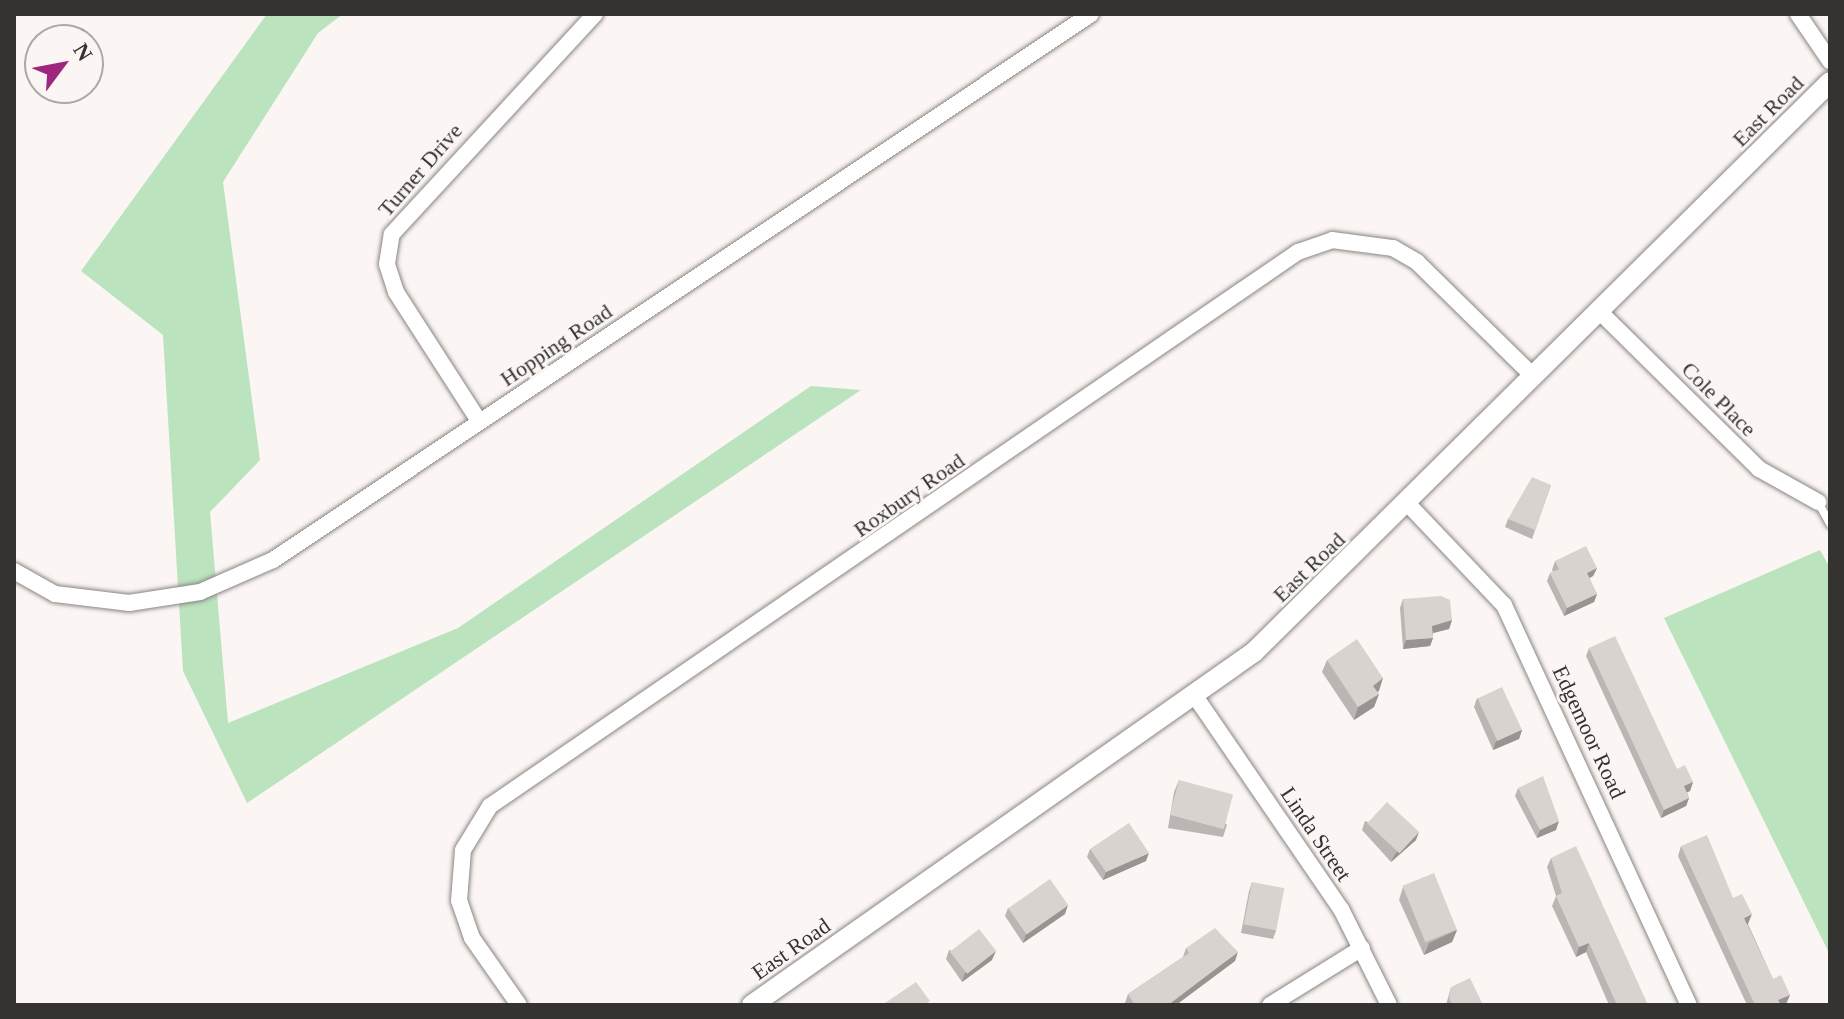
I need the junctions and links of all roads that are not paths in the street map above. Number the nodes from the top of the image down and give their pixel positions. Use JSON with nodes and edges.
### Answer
{"nodes":[{"id":1,"x":595,"y":14,"type":"edge"},
{"id":2,"x":1091,"y":14,"type":"edge"},
{"id":3,"x":1798,"y":14,"type":"edge"},
{"id":4,"x":1830,"y":61,"type":"edge"},
{"id":5,"x":1830,"y":82,"type":"edge"},
{"id":6,"x":1600,"y":312,"type":"junction"},
{"id":7,"x":1533,"y":376,"type":"junction"},
{"id":8,"x":479,"y":421,"type":"junction"},
{"id":9,"x":1818,"y":502,"type":"joint"},
{"id":10,"x":1408,"y":504,"type":"junction"},
{"id":11,"x":1830,"y":524,"type":"edge"},
{"id":12,"x":14,"y":571,"type":"edge"},
{"id":13,"x":1195,"y":696,"type":"junction"},
{"id":14,"x":1362,"y":948,"type":"junction"},
{"id":15,"x":519,"y":1005,"type":"edge"},
{"id":16,"x":752,"y":1005,"type":"edge"},
{"id":17,"x":1270,"y":1005,"type":"edge"},
{"id":18,"x":1389,"y":1005,"type":"edge"},
{"id":19,"x":1689,"y":1005,"type":"edge"}],
"edges":[{"from":1,"to":8,"type":"street","name":"Turner Drive"},
{"from":2,"to":8,"type":"street","name":"Hopping Road"},
{"from":3,"to":4,"type":"street"},
{"from":5,"to":6,"type":"street","name":"East Road"},
{"from":6,"to":7,"type":"street","name":"East Road"},
{"from":6,"to":9,"type":"street","name":"Cole Place"},
{"from":7,"to":10,"type":"street","name":"East Road"},
{"from":7,"to":15,"type":"street","name":"Roxbury Road"},
{"from":8,"to":12,"type":"street","name":"Hopping Road"},
{"from":9,"to":11,"type":"lane"},
{"from":10,"to":13,"type":"street","name":"East Road"},
{"from":10,"to":19,"type":"street","name":"Edgemoor Road"},
{"from":13,"to":14,"type":"street","name":"Linda Street"},
{"from":13,"to":16,"type":"street","name":"East Road"},
{"from":14,"to":17,"type":"street"},
{"from":14,"to":18,"type":"street","name":"Linda Street"}]}
